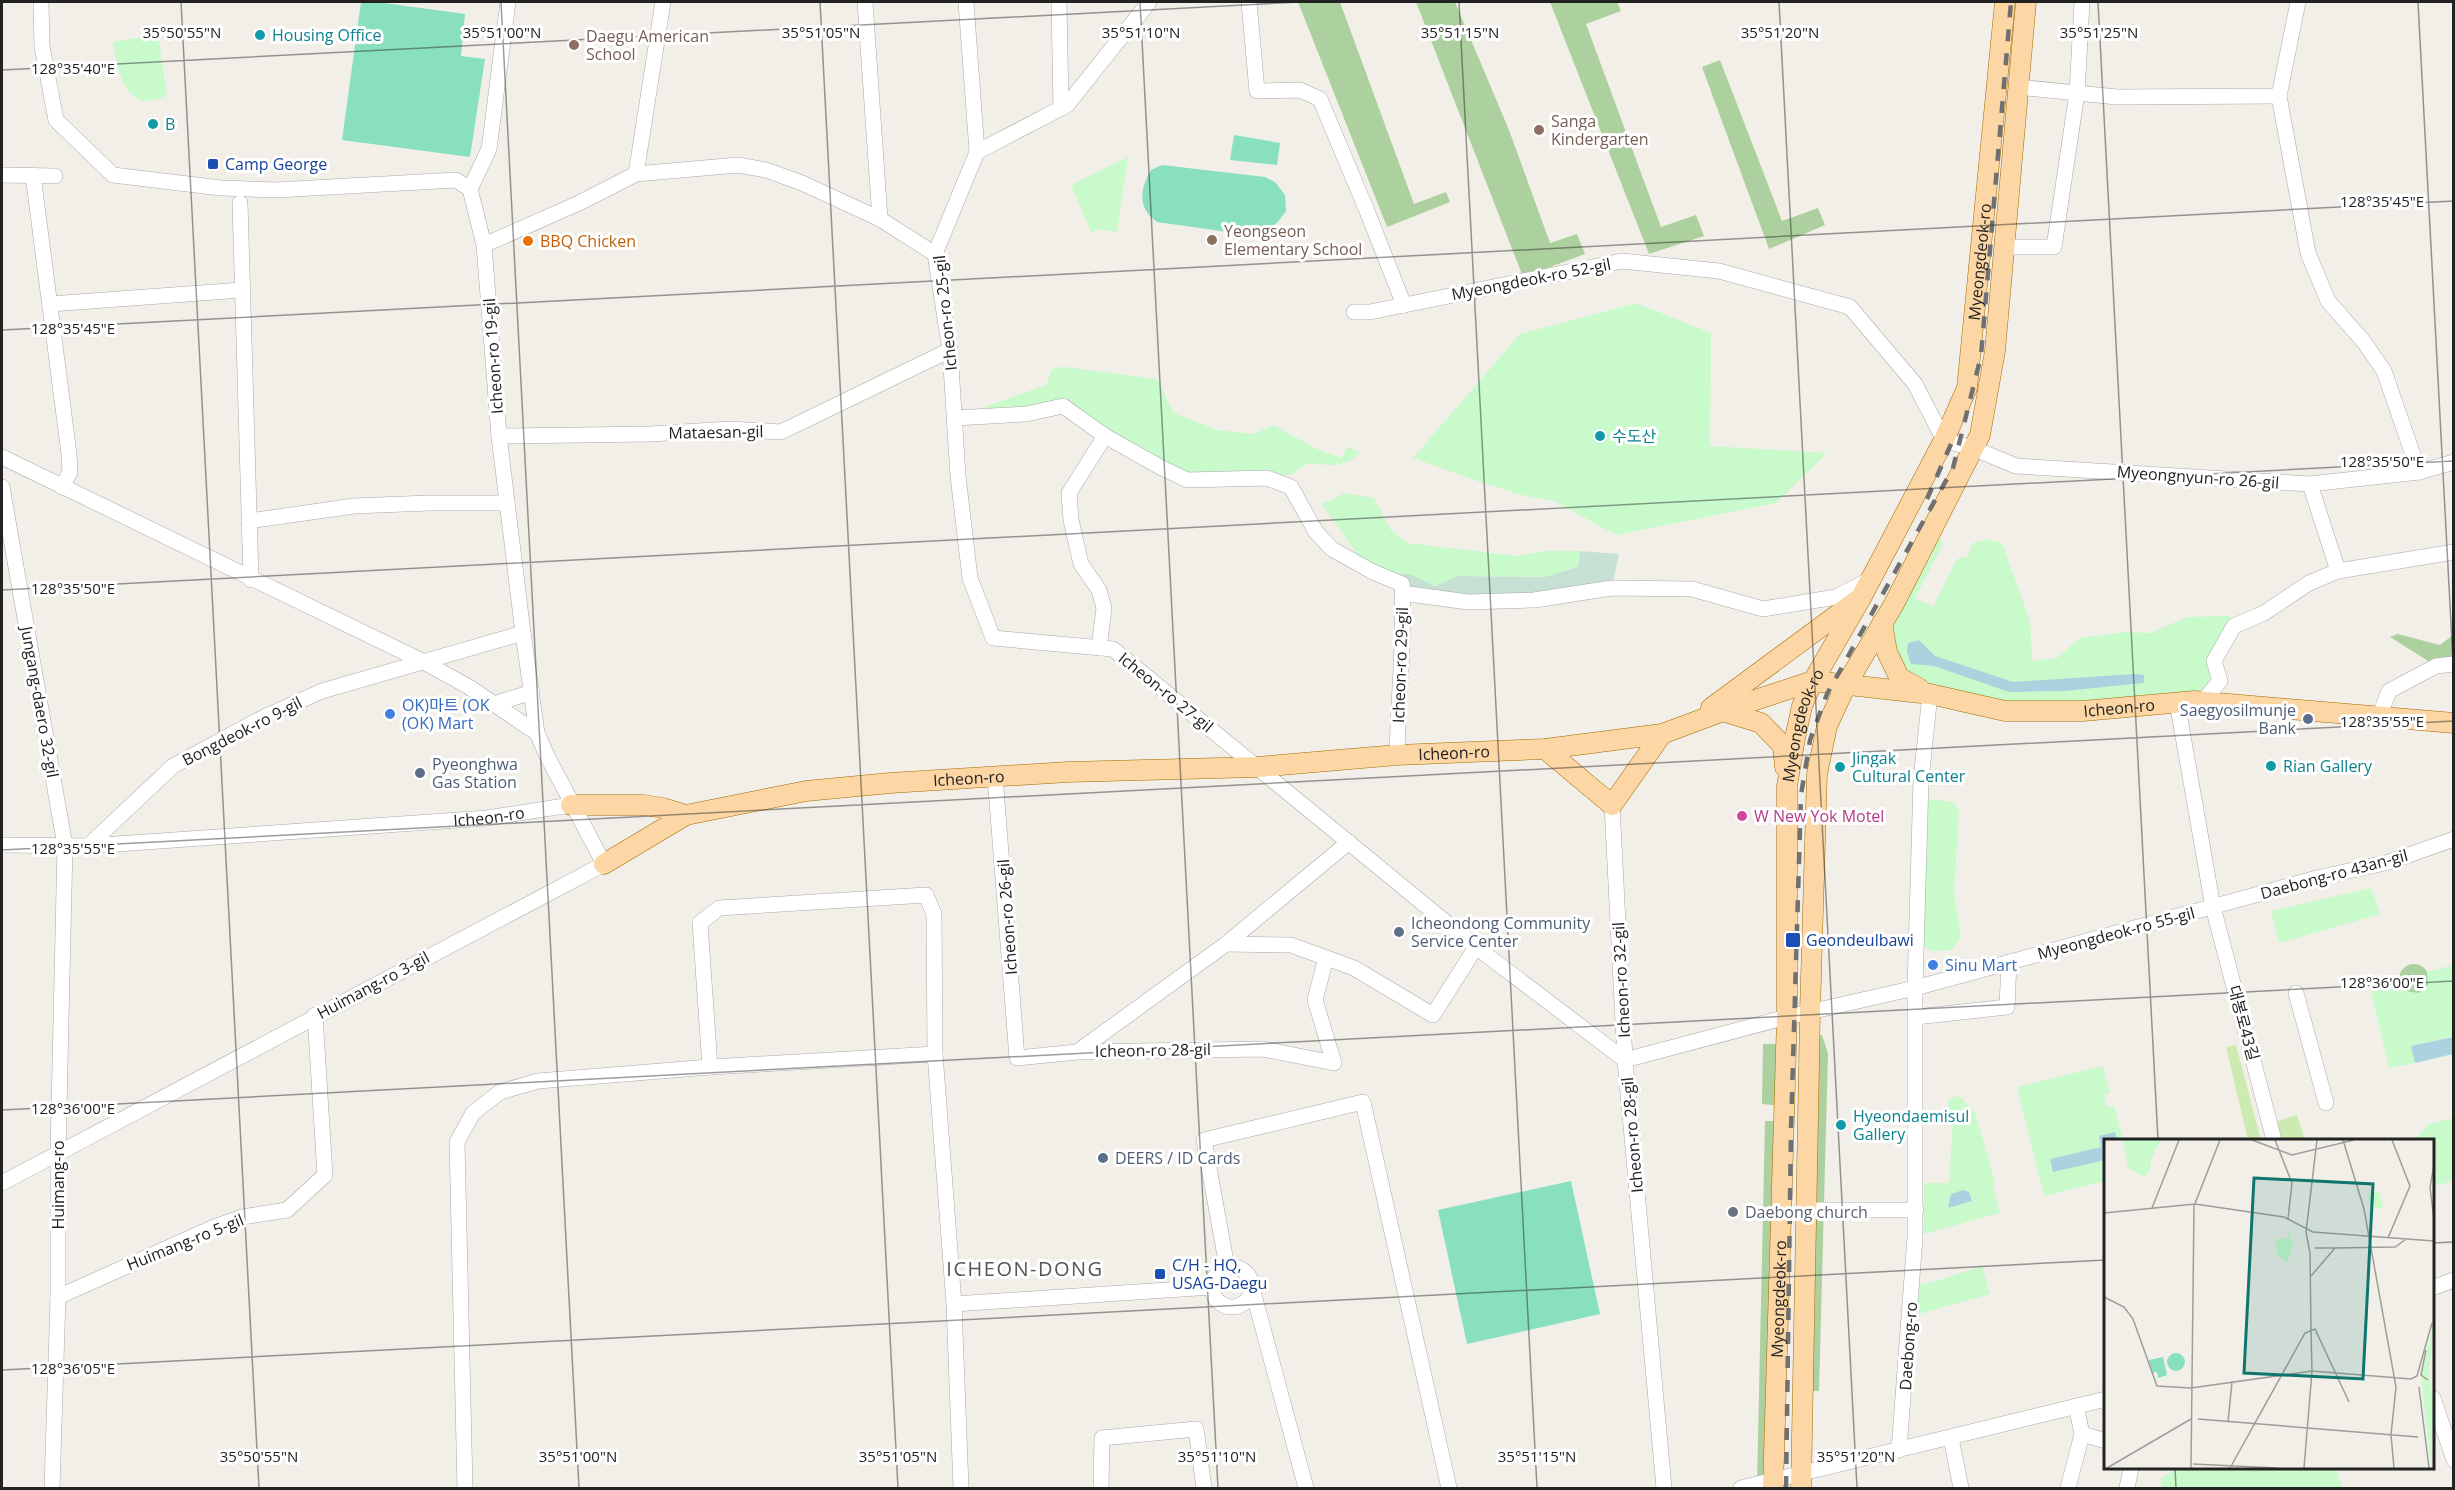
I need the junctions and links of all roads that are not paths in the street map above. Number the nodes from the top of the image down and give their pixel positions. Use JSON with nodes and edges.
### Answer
{"nodes":[{"id":1,"x":41,"y":2,"type":"edge"},
{"id":2,"x":508,"y":2,"type":"edge"},
{"id":3,"x":663,"y":2,"type":"edge"},
{"id":4,"x":865,"y":2,"type":"edge"},
{"id":5,"x":966,"y":2,"type":"edge"},
{"id":6,"x":1059,"y":2,"type":"edge"},
{"id":7,"x":1149,"y":2,"type":"edge"},
{"id":8,"x":1249,"y":2,"type":"edge"},
{"id":9,"x":2005,"y":2,"type":"edge"},
{"id":10,"x":2026,"y":2,"type":"edge"},
{"id":11,"x":2082,"y":2,"type":"edge"},
{"id":12,"x":2298,"y":2,"type":"edge"},
{"id":13,"x":2018,"y":87,"type":"junction"},
{"id":14,"x":2077,"y":93,"type":"junction"},
{"id":15,"x":2279,"y":96,"type":"junction"},
{"id":16,"x":1061,"y":108,"type":"junction"},
{"id":17,"x":977,"y":152,"type":"junction"},
{"id":18,"x":636,"y":174,"type":"junction"},
{"id":19,"x":2,"y":175,"type":"edge"},
{"id":20,"x":33,"y":175,"type":"junction"},
{"id":21,"x":55,"y":176,"type":"dead end"},
{"id":22,"x":470,"y":189,"type":"junction"},
{"id":23,"x":240,"y":203,"type":"dead end"},
{"id":24,"x":880,"y":219,"type":"junction"},
{"id":25,"x":484,"y":245,"type":"junction"},
{"id":26,"x":2004,"y":247,"type":"junction"},
{"id":27,"x":935,"y":254,"type":"junction"},
{"id":28,"x":242,"y":290,"type":"junction"},
{"id":29,"x":50,"y":304,"type":"junction"},
{"id":30,"x":1404,"y":305,"type":"junction"},
{"id":31,"x":1354,"y":312,"type":"dead end"},
{"id":32,"x":950,"y":351,"type":"junction"},
{"id":33,"x":955,"y":418,"type":"junction"},
{"id":34,"x":499,"y":436,"type":"junction"},
{"id":35,"x":1105,"y":436,"type":"junction"},
{"id":36,"x":1944,"y":440,"type":"junction"},
{"id":37,"x":1975,"y":449,"type":"junction"},
{"id":38,"x":2,"y":457,"type":"edge"},
{"id":39,"x":2454,"y":462,"type":"edge"},
{"id":40,"x":2419,"y":472,"type":"junction"},
{"id":41,"x":2310,"y":484,"type":"junction"},
{"id":42,"x":2,"y":487,"type":"edge"},
{"id":43,"x":62,"y":487,"type":"junction"},
{"id":44,"x":507,"y":504,"type":"junction"},
{"id":45,"x":4,"y":514,"type":"edge"},
{"id":46,"x":249,"y":521,"type":"junction"},
{"id":47,"x":2454,"y":552,"type":"edge"},
{"id":48,"x":2338,"y":571,"type":"junction"},
{"id":49,"x":251,"y":580,"type":"junction"},
{"id":50,"x":1865,"y":589,"type":"junction"},
{"id":51,"x":1402,"y":594,"type":"junction"},
{"id":52,"x":1882,"y":623,"type":"junction"},
{"id":53,"x":523,"y":633,"type":"junction"},
{"id":54,"x":993,"y":638,"type":"joint"},
{"id":55,"x":1099,"y":648,"type":"junction"},
{"id":56,"x":422,"y":661,"type":"junction"},
{"id":57,"x":2454,"y":664,"type":"edge"},
{"id":58,"x":1813,"y":681,"type":"junction"},
{"id":59,"x":1846,"y":685,"type":"junction"},
{"id":60,"x":532,"y":692,"type":"junction"},
{"id":61,"x":1930,"y":694,"type":"junction"},
{"id":62,"x":2177,"y":702,"type":"junction"},
{"id":63,"x":2202,"y":702,"type":"junction"},
{"id":64,"x":494,"y":704,"type":"junction"},
{"id":65,"x":1722,"y":711,"type":"junction"},
{"id":66,"x":2379,"y":717,"type":"junction"},
{"id":67,"x":2454,"y":723,"type":"edge"},
{"id":68,"x":1690,"y":724,"type":"junction"},
{"id":69,"x":537,"y":733,"type":"junction"},
{"id":70,"x":1662,"y":734,"type":"junction"},
{"id":71,"x":1545,"y":748,"type":"junction"},
{"id":72,"x":1397,"y":755,"type":"junction"},
{"id":73,"x":1257,"y":767,"type":"junction"},
{"id":74,"x":995,"y":776,"type":"junction"},
{"id":75,"x":1787,"y":786,"type":"junction"},
{"id":76,"x":571,"y":805,"type":"junction"},
{"id":77,"x":1612,"y":805,"type":"junction"},
{"id":78,"x":686,"y":814,"type":"junction"},
{"id":79,"x":2454,"y":839,"type":"edge"},
{"id":80,"x":1349,"y":842,"type":"junction"},
{"id":81,"x":2,"y":845,"type":"edge"},
{"id":82,"x":65,"y":846,"type":"junction"},
{"id":83,"x":88,"y":846,"type":"junction"},
{"id":84,"x":604,"y":864,"type":"junction"},
{"id":85,"x":2213,"y":907,"type":"junction"},
{"id":86,"x":1226,"y":944,"type":"junction"},
{"id":87,"x":1476,"y":947,"type":"junction"},
{"id":88,"x":1326,"y":958,"type":"junction"},
{"id":89,"x":2009,"y":962,"type":"junction"},
{"id":90,"x":1915,"y":988,"type":"junction"},
{"id":91,"x":2296,"y":993,"type":"dead end"},
{"id":92,"x":1810,"y":1012,"type":"junction"},
{"id":93,"x":315,"y":1015,"type":"junction"},
{"id":94,"x":1787,"y":1017,"type":"junction"},
{"id":95,"x":1916,"y":1017,"type":"junction"},
{"id":96,"x":1077,"y":1052,"type":"junction"},
{"id":97,"x":934,"y":1054,"type":"junction"},
{"id":98,"x":1017,"y":1058,"type":"joint"},
{"id":99,"x":1625,"y":1060,"type":"junction"},
{"id":100,"x":710,"y":1067,"type":"junction"},
{"id":101,"x":2326,"y":1103,"type":"dead end"},
{"id":102,"x":2274,"y":1139,"type":"edge"},
{"id":103,"x":58,"y":1154,"type":"junction"},
{"id":104,"x":2,"y":1183,"type":"edge"},
{"id":105,"x":1807,"y":1210,"type":"junction"},
{"id":106,"x":1916,"y":1210,"type":"junction"},
{"id":107,"x":1227,"y":1267,"type":"junction"},
{"id":108,"x":2454,"y":1280,"type":"edge"},
{"id":109,"x":1251,"y":1284,"type":"junction"},
{"id":110,"x":1212,"y":1287,"type":"junction"},
{"id":111,"x":2434,"y":1288,"type":"edge"},
{"id":112,"x":58,"y":1297,"type":"junction"},
{"id":113,"x":954,"y":1304,"type":"junction"},
{"id":114,"x":2104,"y":1399,"type":"edge"},
{"id":115,"x":2434,"y":1401,"type":"edge"},
{"id":116,"x":2076,"y":1406,"type":"junction"},
{"id":117,"x":2082,"y":1434,"type":"junction"},
{"id":118,"x":1951,"y":1438,"type":"junction"},
{"id":119,"x":2104,"y":1440,"type":"edge"},
{"id":120,"x":1899,"y":1450,"type":"junction"},
{"id":121,"x":2454,"y":1460,"type":"edge"},
{"id":122,"x":2131,"y":1469,"type":"edge"},
{"id":123,"x":1801,"y":1481,"type":"edge"},
{"id":124,"x":1773,"y":1484,"type":"edge"},
{"id":125,"x":52,"y":1488,"type":"edge"},
{"id":126,"x":465,"y":1488,"type":"edge"},
{"id":127,"x":961,"y":1488,"type":"edge"},
{"id":128,"x":1101,"y":1488,"type":"edge"},
{"id":129,"x":1204,"y":1488,"type":"edge"},
{"id":130,"x":1306,"y":1488,"type":"edge"},
{"id":131,"x":1449,"y":1488,"type":"edge"},
{"id":132,"x":1664,"y":1488,"type":"edge"},
{"id":133,"x":1741,"y":1488,"type":"edge"},
{"id":134,"x":1961,"y":1488,"type":"edge"},
{"id":135,"x":2068,"y":1488,"type":"edge"},
{"id":136,"x":2127,"y":1488,"type":"edge"}],
"edges":[{"from":1,"to":22,"type":"street"},
{"from":2,"to":22,"type":"street"},
{"from":3,"to":18,"type":"street"},
{"from":4,"to":24,"type":"street"},
{"from":5,"to":17,"type":"street"},
{"from":6,"to":16,"type":"street"},
{"from":7,"to":16,"type":"street"},
{"from":8,"to":30,"type":"street"},
{"from":9,"to":36,"type":"main road","name":"Myeongdeok-ro"},
{"from":10,"to":13,"type":"main road","name":"Myeongdeok-ro"},
{"from":11,"to":14,"type":"street"},
{"from":12,"to":15,"type":"street"},
{"from":13,"to":14,"type":"street"},
{"from":13,"to":26,"type":"main road","name":"Myeongdeok-ro"},
{"from":14,"to":15,"type":"street"},
{"from":14,"to":26,"type":"street"},
{"from":15,"to":40,"type":"street"},
{"from":16,"to":17,"type":"street"},
{"from":17,"to":27,"type":"street","name":"Icheon-ro 25-gil"},
{"from":18,"to":24,"type":"street"},
{"from":18,"to":25,"type":"street"},
{"from":19,"to":20,"type":"street"},
{"from":20,"to":21,"type":"street"},
{"from":20,"to":29,"type":"street"},
{"from":22,"to":25,"type":"street","name":"Icheon-ro 19-gil"},
{"from":23,"to":28,"type":"street"},
{"from":24,"to":27,"type":"street"},
{"from":25,"to":34,"type":"street","name":"Icheon-ro 19-gil"},
{"from":26,"to":37,"type":"main road","name":"Myeongdeok-ro"},
{"from":27,"to":32,"type":"street","name":"Icheon-ro 25-gil"},
{"from":28,"to":29,"type":"street"},
{"from":28,"to":46,"type":"street"},
{"from":29,"to":43,"type":"street"},
{"from":30,"to":31,"type":"street","name":"Myeongdeok-ro 52-gil"},
{"from":30,"to":36,"type":"street","name":"Myeongdeok-ro 52-gil"},
{"from":32,"to":33,"type":"street","name":"Icheon-ro 25-gil"},
{"from":32,"to":34,"type":"street","name":"Mataesan-gil"},
{"from":33,"to":35,"type":"street","name":"Icheon-ro 29-gil"},
{"from":33,"to":54,"type":"street","name":"Icheon-ro 25-gil"},
{"from":34,"to":44,"type":"street","name":"Icheon-ro 19-gil"},
{"from":35,"to":51,"type":"street","name":"Icheon-ro 29-gil"},
{"from":35,"to":55,"type":"street"},
{"from":36,"to":37,"type":"street","name":"Myeongnyun-ro 26-gil"},
{"from":36,"to":50,"type":"main road","name":"Myeongdeok-ro"},
{"from":37,"to":41,"type":"street","name":"Myeongnyun-ro 26-gil"},
{"from":37,"to":52,"type":"main road","name":"Myeongdeok-ro"},
{"from":38,"to":43,"type":"street"},
{"from":39,"to":40,"type":"street","name":"Myeongnyun-ro 26-gil"},
{"from":40,"to":41,"type":"street","name":"Myeongnyun-ro 26-gil"},
{"from":41,"to":48,"type":"street"},
{"from":42,"to":45,"type":"street","name":"Jungang-daero 32-gil"},
{"from":43,"to":49,"type":"street"},
{"from":44,"to":46,"type":"street"},
{"from":44,"to":53,"type":"street","name":"Icheon-ro 19-gil"},
{"from":45,"to":82,"type":"street","name":"Jungang-daero 32-gil"},
{"from":46,"to":49,"type":"street"},
{"from":47,"to":48,"type":"street"},
{"from":48,"to":63,"type":"street"},
{"from":49,"to":56,"type":"street"},
{"from":50,"to":51,"type":"street"},
{"from":50,"to":58,"type":"main road","name":"Myeongdeok-ro"},
{"from":50,"to":68,"type":"main road"},
{"from":51,"to":72,"type":"street","name":"Icheon-ro 29-gil"},
{"from":52,"to":59,"type":"main road","name":"Myeongdeok-ro"},
{"from":52,"to":61,"type":"main road"},
{"from":53,"to":56,"type":"street"},
{"from":53,"to":60,"type":"street","name":"Icheon-ro 19-gil"},
{"from":54,"to":55,"type":"street","name":"Icheon-ro 27-gil"},
{"from":55,"to":73,"type":"street","name":"Icheon-ro 27-gil"},
{"from":56,"to":64,"type":"street"},
{"from":56,"to":83,"type":"street","name":"Bongdeok-ro 9-gil"},
{"from":57,"to":66,"type":"street"},
{"from":58,"to":59,"type":"main road","name":"Icheon-ro"},
{"from":58,"to":65,"type":"main road","name":"Icheon-ro"},
{"from":58,"to":75,"type":"main road","name":"Myeongdeok-ro"},
{"from":59,"to":61,"type":"main road","name":"Icheon-ro"},
{"from":59,"to":92,"type":"main road","name":"Myeongdeok-ro"},
{"from":60,"to":64,"type":"street"},
{"from":60,"to":69,"type":"street","name":"Icheon-ro 19-gil"},
{"from":61,"to":62,"type":"main road","name":"Icheon-ro"},
{"from":61,"to":90,"type":"street"},
{"from":62,"to":63,"type":"main road","name":"Icheon-ro"},
{"from":62,"to":85,"type":"street","name":"대봉로43길"},
{"from":63,"to":66,"type":"main road","name":"Icheon-ro"},
{"from":64,"to":69,"type":"street"},
{"from":65,"to":68,"type":"main road","name":"Icheon-ro"},
{"from":65,"to":75,"type":"main road"},
{"from":66,"to":67,"type":"main road","name":"Icheon-ro"},
{"from":68,"to":70,"type":"main road","name":"Icheon-ro"},
{"from":69,"to":76,"type":"street"},
{"from":70,"to":71,"type":"main road","name":"Icheon-ro"},
{"from":70,"to":77,"type":"main road"},
{"from":71,"to":72,"type":"main road","name":"Icheon-ro"},
{"from":71,"to":77,"type":"main road"},
{"from":72,"to":73,"type":"main road","name":"Icheon-ro"},
{"from":73,"to":74,"type":"main road","name":"Icheon-ro"},
{"from":73,"to":80,"type":"street","name":"Icheon-ro 28-gil"},
{"from":74,"to":78,"type":"main road","name":"Icheon-ro"},
{"from":74,"to":98,"type":"street","name":"Icheon-ro 26-gil"},
{"from":75,"to":94,"type":"main road","name":"Myeongdeok-ro"},
{"from":76,"to":78,"type":"main road","name":"Icheon-ro"},
{"from":76,"to":83,"type":"street","name":"Icheon-ro"},
{"from":76,"to":84,"type":"street"},
{"from":77,"to":99,"type":"street","name":"Icheon-ro 32-gil"},
{"from":78,"to":84,"type":"main road","name":"Huimang-ro 3-gil"},
{"from":79,"to":85,"type":"street","name":"Daebong-ro 43an-gil"},
{"from":80,"to":86,"type":"street","name":"Icheon-ro 28-gil"},
{"from":80,"to":87,"type":"street","name":"Icheon-ro 28-gil"},
{"from":81,"to":82,"type":"street","name":"Icheon-ro"},
{"from":82,"to":83,"type":"street","name":"Icheon-ro"},
{"from":82,"to":103,"type":"street","name":"Huimang-ro"},
{"from":84,"to":93,"type":"street","name":"Huimang-ro 3-gil"},
{"from":85,"to":89,"type":"street","name":"Myeongdeok-ro 55-gil"},
{"from":85,"to":102,"type":"street","name":"대봉로43길"},
{"from":86,"to":88,"type":"street"},
{"from":86,"to":96,"type":"street","name":"Icheon-ro 28-gil"},
{"from":87,"to":88,"type":"street"},
{"from":87,"to":99,"type":"street","name":"Icheon-ro 28-gil"},
{"from":88,"to":96,"type":"street","name":"Icheon-ro 28-gil"},
{"from":89,"to":90,"type":"street","name":"Myeongdeok-ro 55-gil"},
{"from":89,"to":95,"type":"street"},
{"from":90,"to":92,"type":"street","name":"Myeongdeok-ro 55-gil"},
{"from":90,"to":95,"type":"street"},
{"from":91,"to":101,"type":"street"},
{"from":92,"to":94,"type":"street","name":"Myeongdeok-ro 55-gil"},
{"from":92,"to":105,"type":"main road","name":"Myeongdeok-ro"},
{"from":93,"to":103,"type":"street","name":"Huimang-ro 3-gil"},
{"from":93,"to":112,"type":"street","name":"Huimang-ro 5-gil"},
{"from":94,"to":99,"type":"street","name":"Icheon-ro 32-gil"},
{"from":94,"to":124,"type":"main road","name":"Myeongdeok-ro"},
{"from":95,"to":106,"type":"street"},
{"from":96,"to":98,"type":"street","name":"Icheon-ro 28-gil"},
{"from":97,"to":100,"type":"street"},
{"from":97,"to":100,"type":"street"},
{"from":97,"to":113,"type":"street"},
{"from":99,"to":132,"type":"street","name":"Icheon-ro 28-gil"},
{"from":100,"to":126,"type":"street"},
{"from":103,"to":104,"type":"street","name":"Huimang-ro 3-gil"},
{"from":103,"to":112,"type":"street","name":"Huimang-ro"},
{"from":105,"to":106,"type":"street"},
{"from":105,"to":123,"type":"main road","name":"Myeongdeok-ro"},
{"from":106,"to":120,"type":"street","name":"Daebong-ro"},
{"from":107,"to":109,"type":"street"},
{"from":107,"to":110,"type":"street"},
{"from":107,"to":131,"type":"street"},
{"from":108,"to":111,"type":"street"},
{"from":109,"to":110,"type":"street"},
{"from":109,"to":130,"type":"street"},
{"from":110,"to":113,"type":"street"},
{"from":112,"to":125,"type":"street","name":"Huimang-ro"},
{"from":113,"to":127,"type":"street"},
{"from":114,"to":116,"type":"street"},
{"from":115,"to":121,"type":"street"},
{"from":116,"to":117,"type":"street"},
{"from":116,"to":118,"type":"street"},
{"from":117,"to":119,"type":"street"},
{"from":117,"to":135,"type":"street"},
{"from":118,"to":120,"type":"street"},
{"from":118,"to":134,"type":"street"},
{"from":120,"to":123,"type":"street"},
{"from":122,"to":136,"type":"street"},
{"from":123,"to":124,"type":"street"},
{"from":124,"to":133,"type":"street"},
{"from":128,"to":129,"type":"street"}]}
